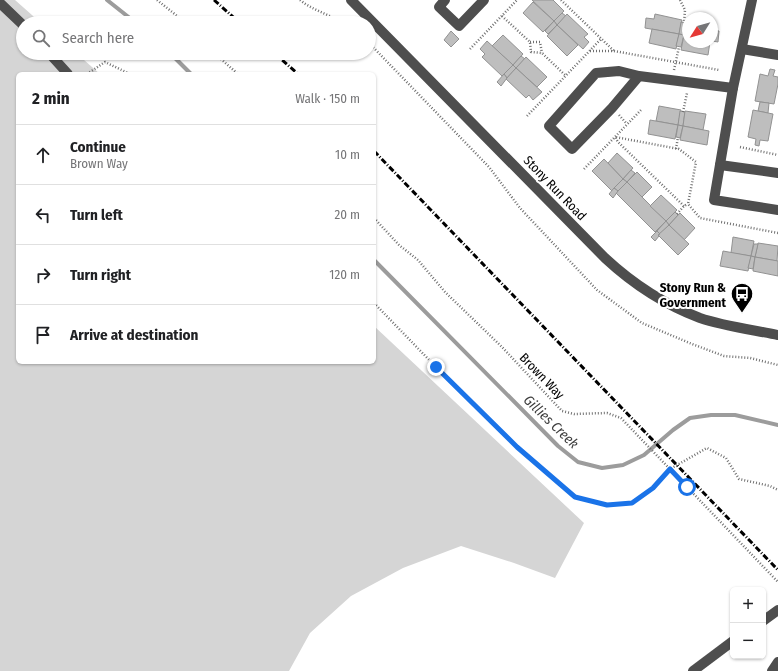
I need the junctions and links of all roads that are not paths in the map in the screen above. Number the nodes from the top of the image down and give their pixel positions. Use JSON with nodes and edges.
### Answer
{"nodes":[{"id":1,"x":351,"y":0,"type":"edge"},
{"id":2,"x":445,"y":0,"type":"edge"},
{"id":3,"x":484,"y":0,"type":"edge"},
{"id":4,"x":752,"y":0,"type":"edge"},
{"id":5,"x":0,"y":3,"type":"edge"},
{"id":6,"x":367,"y":16,"type":"edge"},
{"id":7,"x":16,"y":17,"type":"edge"},
{"id":8,"x":376,"y":25,"type":"edge"},
{"id":9,"x":742,"y":49,"type":"junction"},
{"id":10,"x":778,"y":55,"type":"edge"},
{"id":11,"x":54,"y":60,"type":"edge"},
{"id":12,"x":65,"y":72,"type":"edge"},
{"id":13,"x":639,"y":76,"type":"junction"},
{"id":14,"x":733,"y":88,"type":"junction"},
{"id":15,"x":720,"y":165,"type":"junction"},
{"id":16,"x":778,"y":174,"type":"edge"},
{"id":17,"x":778,"y":210,"type":"edge"},
{"id":18,"x":778,"y":334,"type":"edge"},
{"id":19,"x":778,"y":610,"type":"edge"},
{"id":20,"x":766,"y":619,"type":"edge"},
{"id":21,"x":730,"y":643,"type":"edge"},
{"id":22,"x":778,"y":662,"type":"edge"},
{"id":23,"x":693,"y":671,"type":"edge"},
{"id":24,"x":772,"y":671,"type":"edge"}],
"edges":[{"from":1,"to":6,"type":"street","name":"Stony Run Road"},
{"from":2,"to":3,"type":"street"},
{"from":4,"to":9,"type":"street"},
{"from":5,"to":7,"type":"street"},
{"from":8,"to":18,"type":"street","name":"Stony Run Road"},
{"from":9,"to":10,"type":"street"},
{"from":9,"to":14,"type":"street"},
{"from":11,"to":12,"type":"street"},
{"from":13,"to":13,"type":"street"},
{"from":13,"to":14,"type":"street"},
{"from":14,"to":15,"type":"street"},
{"from":15,"to":16,"type":"street"},
{"from":15,"to":17,"type":"street"},
{"from":19,"to":20,"type":"street"},
{"from":21,"to":23,"type":"street"},
{"from":22,"to":24,"type":"street"}]}
